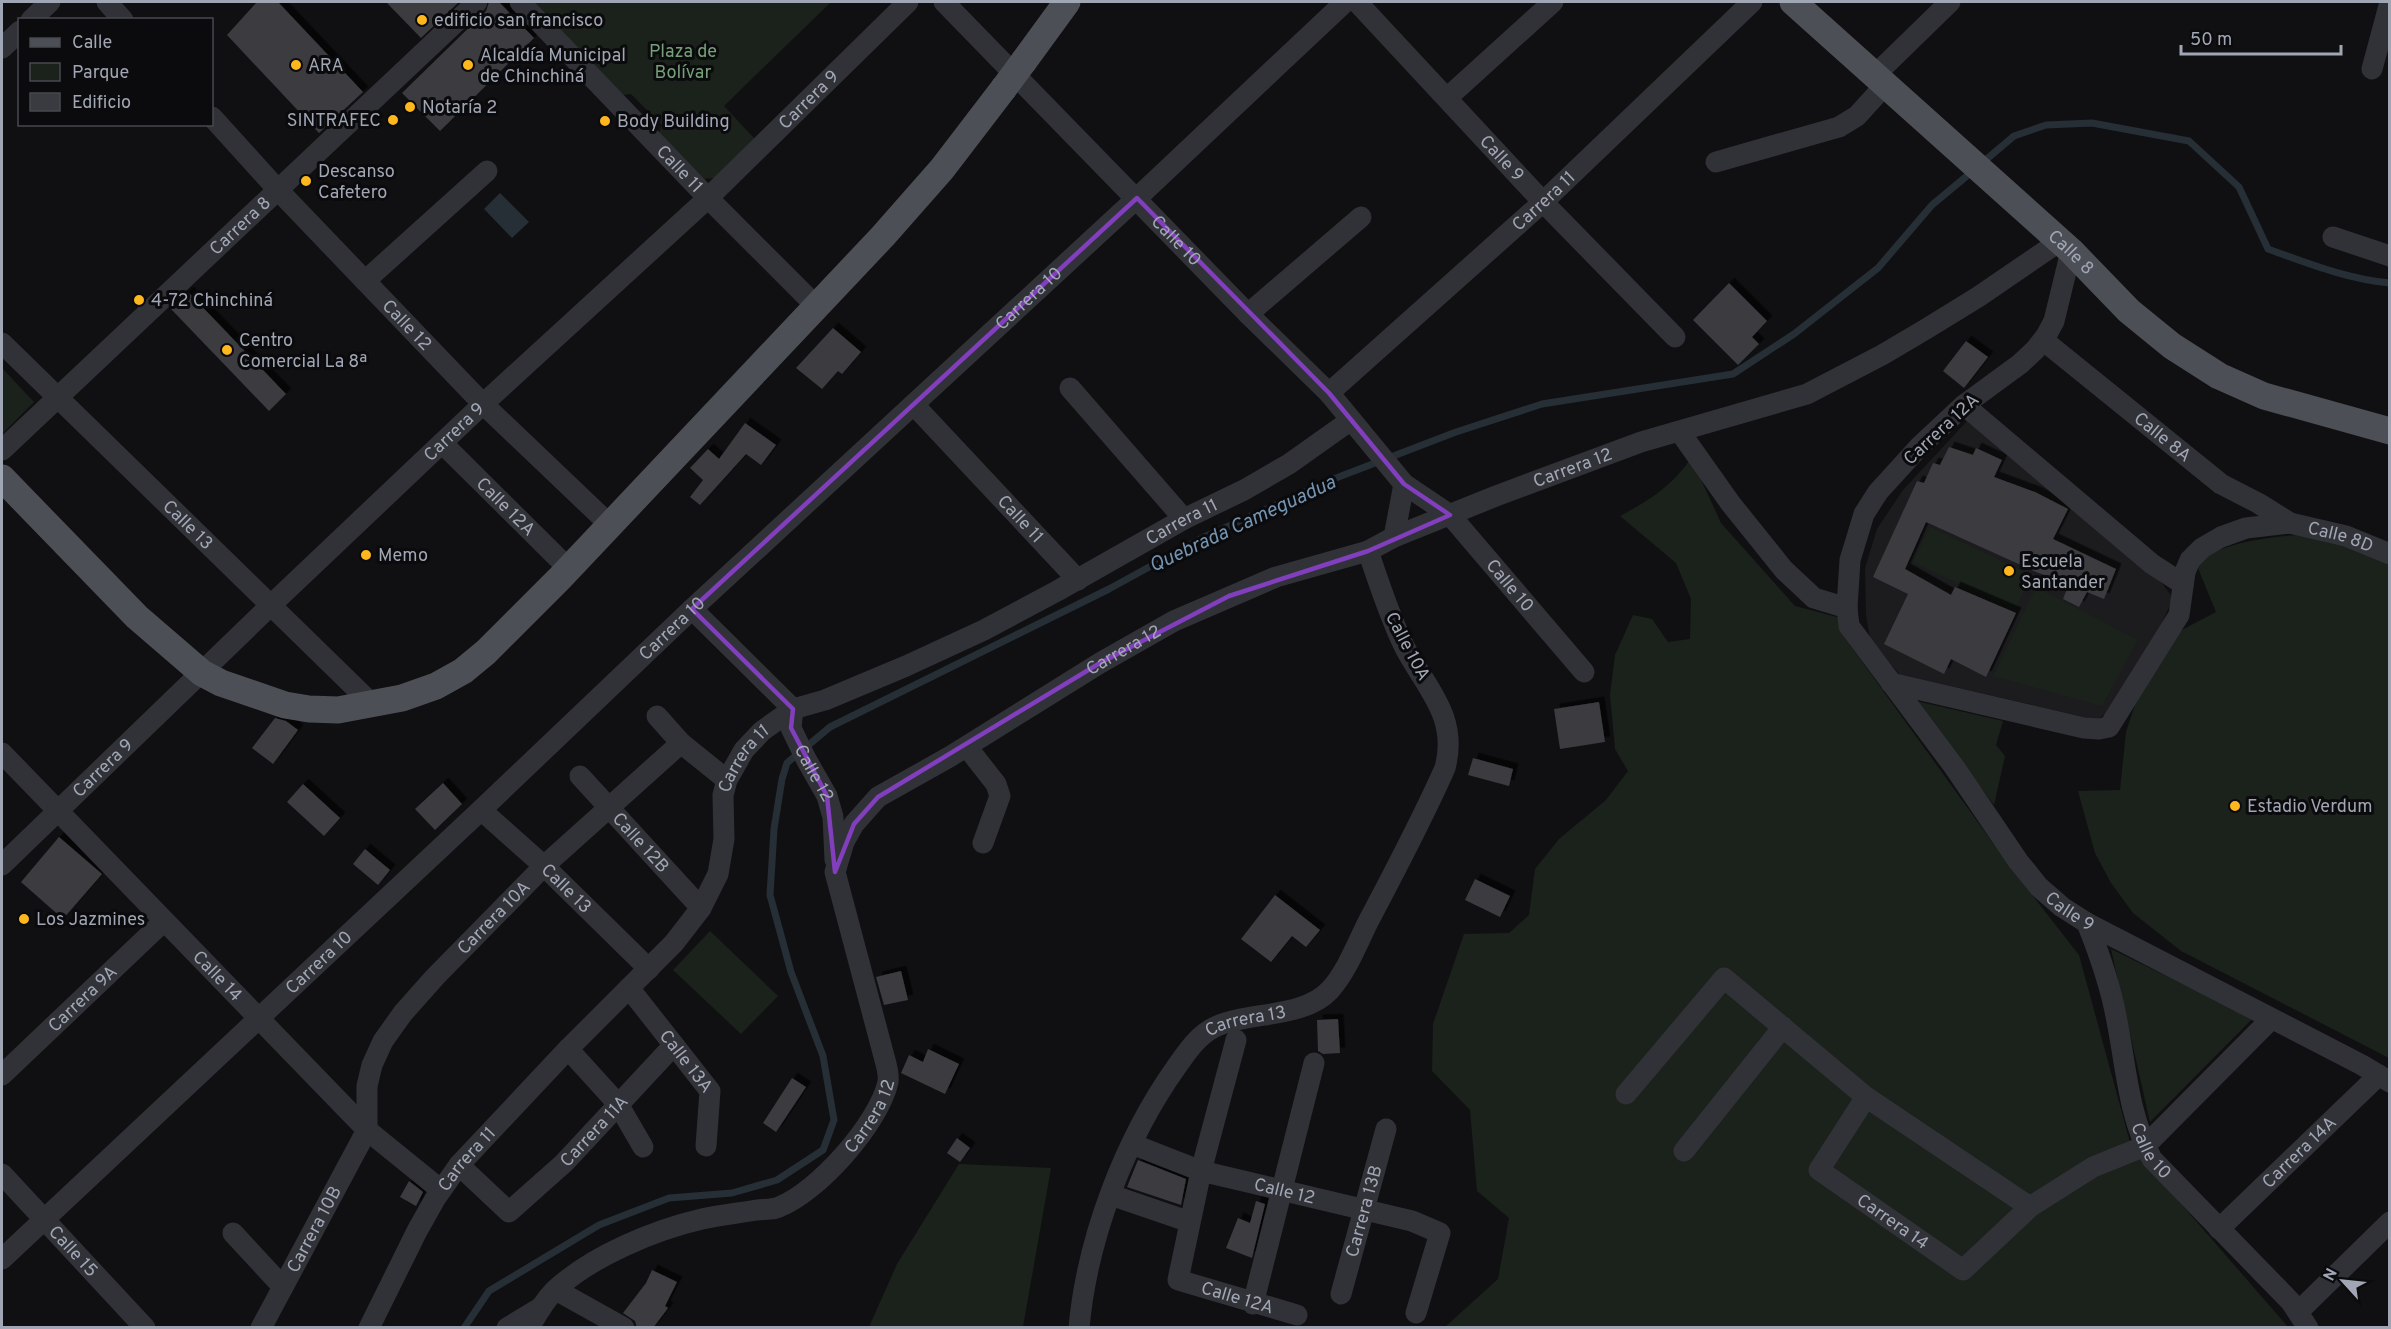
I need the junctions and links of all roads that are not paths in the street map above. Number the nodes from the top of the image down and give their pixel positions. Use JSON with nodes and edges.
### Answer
{"nodes":[{"id":1,"x":50,"y":2,"type":"edge"},
{"id":2,"x":107,"y":2,"type":"edge"},
{"id":3,"x":477,"y":2,"type":"edge"},
{"id":4,"x":520,"y":2,"type":"edge"},
{"id":5,"x":908,"y":2,"type":"edge"},
{"id":6,"x":944,"y":2,"type":"edge"},
{"id":7,"x":1067,"y":2,"type":"edge"},
{"id":8,"x":1345,"y":2,"type":"edge"},
{"id":9,"x":1357,"y":2,"type":"edge"},
{"id":10,"x":1553,"y":2,"type":"edge"},
{"id":11,"x":1752,"y":2,"type":"edge"},
{"id":12,"x":1793,"y":2,"type":"edge"},
{"id":13,"x":1950,"y":2,"type":"edge"},
{"id":14,"x":2390,"y":2,"type":"edge"},
{"id":15,"x":33,"y":18,"type":"edge"},
{"id":16,"x":121,"y":18,"type":"edge"},
{"id":17,"x":18,"y":33,"type":"edge"},
{"id":18,"x":2386,"y":38,"type":"edge"},
{"id":19,"x":2,"y":48,"type":"edge"},
{"id":20,"x":2372,"y":69,"type":"dead end"},
{"id":21,"x":1881,"y":80,"type":"junction"},
{"id":22,"x":1447,"y":99,"type":"junction"},
{"id":23,"x":213,"y":118,"type":"edge"},
{"id":24,"x":1716,"y":162,"type":"dead end"},
{"id":25,"x":487,"y":171,"type":"dead end"},
{"id":26,"x":278,"y":190,"type":"junction"},
{"id":27,"x":708,"y":198,"type":"junction"},
{"id":28,"x":1137,"y":198,"type":"junction"},
{"id":29,"x":1543,"y":202,"type":"junction"},
{"id":30,"x":1361,"y":217,"type":"dead end"},
{"id":31,"x":2333,"y":237,"type":"dead end"},
{"id":32,"x":2065,"y":246,"type":"junction"},
{"id":33,"x":2390,"y":256,"type":"edge"},
{"id":34,"x":365,"y":281,"type":"junction"},
{"id":35,"x":817,"y":307,"type":"junction"},
{"id":36,"x":1248,"y":314,"type":"junction"},
{"id":37,"x":1675,"y":337,"type":"dead end"},
{"id":38,"x":2043,"y":340,"type":"junction"},
{"id":39,"x":2,"y":343,"type":"edge"},
{"id":40,"x":1070,"y":388,"type":"dead end"},
{"id":41,"x":1329,"y":393,"type":"junction"},
{"id":42,"x":58,"y":399,"type":"junction"},
{"id":43,"x":483,"y":404,"type":"junction"},
{"id":44,"x":914,"y":405,"type":"junction"},
{"id":45,"x":1964,"y":405,"type":"junction"},
{"id":46,"x":1351,"y":420,"type":"junction"},
{"id":47,"x":2390,"y":431,"type":"edge"},
{"id":48,"x":1680,"y":432,"type":"junction"},
{"id":49,"x":442,"y":443,"type":"junction"},
{"id":50,"x":2,"y":450,"type":"edge"},
{"id":51,"x":1398,"y":477,"type":"junction"},
{"id":52,"x":2,"y":478,"type":"edge"},
{"id":53,"x":1450,"y":516,"type":"junction"},
{"id":54,"x":1184,"y":519,"type":"junction"},
{"id":55,"x":2290,"y":523,"type":"junction"},
{"id":56,"x":610,"y":525,"type":"junction"},
{"id":57,"x":1394,"y":537,"type":"junction"},
{"id":58,"x":1368,"y":551,"type":"junction"},
{"id":59,"x":2390,"y":554,"type":"edge"},
{"id":60,"x":569,"y":569,"type":"junction"},
{"id":61,"x":1078,"y":580,"type":"junction"},
{"id":62,"x":2183,"y":584,"type":"junction"},
{"id":63,"x":270,"y":606,"type":"junction"},
{"id":64,"x":693,"y":609,"type":"junction"},
{"id":65,"x":1848,"y":617,"type":"junction"},
{"id":66,"x":1584,"y":672,"type":"dead end"},
{"id":67,"x":202,"y":673,"type":"junction"},
{"id":68,"x":1891,"y":683,"type":"junction"},
{"id":69,"x":373,"y":705,"type":"junction"},
{"id":70,"x":657,"y":717,"type":"dead end"},
{"id":71,"x":792,"y":719,"type":"junction"},
{"id":72,"x":1450,"y":741,"type":"joint"},
{"id":73,"x":681,"y":743,"type":"junction"},
{"id":74,"x":966,"y":747,"type":"junction"},
{"id":75,"x":2,"y":753,"type":"edge"},
{"id":76,"x":580,"y":776,"type":"dead end"},
{"id":77,"x":727,"y":780,"type":"junction"},
{"id":78,"x":608,"y":808,"type":"junction"},
{"id":79,"x":481,"y":810,"type":"junction"},
{"id":80,"x":58,"y":811,"type":"junction"},
{"id":81,"x":982,"y":843,"type":"dead end"},
{"id":82,"x":2,"y":865,"type":"edge"},
{"id":83,"x":544,"y":866,"type":"junction"},
{"id":84,"x":835,"y":872,"type":"junction"},
{"id":85,"x":701,"y":908,"type":"junction"},
{"id":86,"x":164,"y":921,"type":"junction"},
{"id":87,"x":2087,"y":923,"type":"junction"},
{"id":88,"x":649,"y":969,"type":"junction"},
{"id":89,"x":629,"y":988,"type":"junction"},
{"id":90,"x":258,"y":1018,"type":"junction"},
{"id":91,"x":2271,"y":1019,"type":"junction"},
{"id":92,"x":1783,"y":1027,"type":"junction"},
{"id":93,"x":1236,"y":1040,"type":"dead end"},
{"id":94,"x":674,"y":1046,"type":"junction"},
{"id":95,"x":568,"y":1049,"type":"junction"},
{"id":96,"x":1314,"y":1063,"type":"dead end"},
{"id":97,"x":2,"y":1075,"type":"edge"},
{"id":98,"x":2384,"y":1078,"type":"edge"},
{"id":99,"x":1626,"y":1094,"type":"dead end"},
{"id":100,"x":1866,"y":1097,"type":"junction"},
{"id":101,"x":618,"y":1104,"type":"junction"},
{"id":102,"x":1386,"y":1129,"type":"dead end"},
{"id":103,"x":368,"y":1130,"type":"junction"},
{"id":104,"x":1132,"y":1144,"type":"junction"},
{"id":105,"x":706,"y":1146,"type":"dead end"},
{"id":106,"x":2145,"y":1146,"type":"junction"},
{"id":107,"x":643,"y":1147,"type":"dead end"},
{"id":108,"x":1684,"y":1151,"type":"dead end"},
{"id":109,"x":459,"y":1165,"type":"junction"},
{"id":110,"x":1201,"y":1171,"type":"junction"},
{"id":111,"x":2,"y":1174,"type":"edge"},
{"id":112,"x":1282,"y":1189,"type":"junction"},
{"id":113,"x":441,"y":1190,"type":"junction"},
{"id":114,"x":1111,"y":1195,"type":"junction"},
{"id":115,"x":2030,"y":1207,"type":"junction"},
{"id":116,"x":1364,"y":1209,"type":"junction"},
{"id":117,"x":44,"y":1219,"type":"junction"},
{"id":118,"x":1190,"y":1222,"type":"junction"},
{"id":119,"x":2390,"y":1222,"type":"edge"},
{"id":120,"x":2219,"y":1229,"type":"junction"},
{"id":121,"x":233,"y":1233,"type":"dead end"},
{"id":122,"x":2,"y":1259,"type":"edge"},
{"id":123,"x":1178,"y":1280,"type":"joint"},
{"id":124,"x":283,"y":1287,"type":"junction"},
{"id":125,"x":556,"y":1290,"type":"junction"},
{"id":126,"x":1341,"y":1294,"type":"dead end"},
{"id":127,"x":1253,"y":1304,"type":"junction"},
{"id":128,"x":540,"y":1308,"type":"junction"},
{"id":129,"x":1416,"y":1312,"type":"dead end"},
{"id":130,"x":1297,"y":1315,"type":"dead end"},
{"id":131,"x":2303,"y":1320,"type":"edge"},
{"id":132,"x":145,"y":1328,"type":"edge"},
{"id":133,"x":261,"y":1328,"type":"edge"},
{"id":134,"x":369,"y":1328,"type":"edge"},
{"id":135,"x":507,"y":1328,"type":"edge"},
{"id":136,"x":529,"y":1328,"type":"edge"},
{"id":137,"x":624,"y":1328,"type":"edge"},
{"id":138,"x":1079,"y":1328,"type":"edge"}],
"edges":[{"from":1,"to":15,"type":"street"},
{"from":2,"to":16,"type":"street"},
{"from":3,"to":26,"type":"street","name":"Carrera 8"},
{"from":4,"to":27,"type":"street","name":"Calle 11"},
{"from":5,"to":27,"type":"street","name":"Carrera 9"},
{"from":6,"to":28,"type":"street","name":"Calle 10"},
{"from":7,"to":35,"type":"main road","bridge":true},
{"from":8,"to":28,"type":"street","name":"Carrera 10"},
{"from":9,"to":22,"type":"street","name":"Calle 9"},
{"from":10,"to":22,"type":"street"},
{"from":11,"to":29,"type":"street","name":"Carrera 11"},
{"from":12,"to":21,"type":"main road","name":"Calle 8"},
{"from":13,"to":21,"type":"street"},
{"from":14,"to":18,"type":"street"},
{"from":17,"to":19,"type":"street"},
{"from":18,"to":20,"type":"street"},
{"from":21,"to":24,"type":"street"},
{"from":21,"to":32,"type":"main road","name":"Calle 8"},
{"from":22,"to":29,"type":"street","name":"Calle 9"},
{"from":23,"to":26,"type":"street","name":"Calle 12"},
{"from":25,"to":34,"type":"street"},
{"from":26,"to":34,"type":"street","name":"Calle 12"},
{"from":26,"to":42,"type":"street","name":"Carrera 8"},
{"from":27,"to":35,"type":"street","name":"Calle 11"},
{"from":27,"to":43,"type":"street","name":"Carrera 9"},
{"from":28,"to":36,"type":"street","name":"Calle 10"},
{"from":28,"to":44,"type":"street","name":"Carrera 10"},
{"from":29,"to":37,"type":"street","name":"Calle 9"},
{"from":29,"to":41,"type":"street","name":"Carrera 11"},
{"from":30,"to":36,"type":"street"},
{"from":31,"to":33,"type":"street"},
{"from":32,"to":38,"type":"street","name":"Carrera 12A"},
{"from":32,"to":47,"type":"main road","name":"Calle 8"},
{"from":32,"to":48,"type":"street","name":"Carrera 12"},
{"from":34,"to":43,"type":"street","name":"Calle 12"},
{"from":35,"to":56,"type":"main road"},
{"from":36,"to":41,"type":"street","name":"Calle 10"},
{"from":38,"to":45,"type":"street","name":"Carrera 12A"},
{"from":38,"to":55,"type":"street","name":"Calle 8A"},
{"from":39,"to":42,"type":"street","name":"Calle 13"},
{"from":40,"to":54,"type":"street"},
{"from":41,"to":46,"type":"street","name":"Calle 10"},
{"from":42,"to":50,"type":"street","name":"Carrera 8"},
{"from":42,"to":63,"type":"street","name":"Calle 13"},
{"from":43,"to":49,"type":"street","name":"Carrera 9"},
{"from":43,"to":56,"type":"street","name":"Calle 12"},
{"from":44,"to":61,"type":"street","name":"Calle 11"},
{"from":44,"to":64,"type":"street","name":"Carrera 10"},
{"from":45,"to":62,"type":"street"},
{"from":45,"to":65,"type":"street","name":"Carrera 12A"},
{"from":46,"to":51,"type":"street","name":"Calle 10"},
{"from":46,"to":54,"type":"street","name":"Carrera 11"},
{"from":48,"to":53,"type":"street","name":"Carrera 12"},
{"from":48,"to":65,"type":"street"},
{"from":49,"to":60,"type":"street","name":"Calle 12A"},
{"from":49,"to":63,"type":"street","name":"Carrera 9"},
{"from":51,"to":53,"type":"street","name":"Calle 10"},
{"from":51,"to":57,"type":"street"},
{"from":52,"to":67,"type":"main road"},
{"from":53,"to":57,"type":"street","name":"Carrera 12"},
{"from":53,"to":66,"type":"street","name":"Calle 10"},
{"from":54,"to":61,"type":"street","name":"Carrera 11"},
{"from":55,"to":59,"type":"street","name":"Calle 8D"},
{"from":55,"to":62,"type":"street"},
{"from":56,"to":60,"type":"main road"},
{"from":57,"to":58,"type":"street","name":"Carrera 12"},
{"from":58,"to":72,"type":"street","name":"Calle 10A"},
{"from":58,"to":74,"type":"street","name":"Carrera 12"},
{"from":60,"to":69,"type":"main road"},
{"from":61,"to":71,"type":"street","name":"Carrera 11"},
{"from":62,"to":68,"type":"street"},
{"from":63,"to":67,"type":"street","name":"Carrera 9"},
{"from":63,"to":69,"type":"street","name":"Calle 13"},
{"from":64,"to":71,"type":"street","name":"Calle 12"},
{"from":64,"to":79,"type":"street","name":"Carrera 10"},
{"from":65,"to":68,"type":"street","name":"Calle 9"},
{"from":67,"to":69,"type":"main road"},
{"from":67,"to":80,"type":"street","name":"Carrera 9"},
{"from":68,"to":87,"type":"street","name":"Calle 9"},
{"from":70,"to":73,"type":"street"},
{"from":71,"to":77,"type":"street","name":"Carrera 11"},
{"from":71,"to":84,"type":"street","name":"Calle 12"},
{"from":72,"to":104,"type":"street","name":"Carrera 13"},
{"from":73,"to":77,"type":"street"},
{"from":73,"to":78,"type":"street","name":"Carrera 10A"},
{"from":74,"to":81,"type":"street"},
{"from":74,"to":84,"type":"street","name":"Carrera 12"},
{"from":75,"to":80,"type":"street","name":"Calle 14"},
{"from":76,"to":78,"type":"street","name":"Calle 12B"},
{"from":77,"to":85,"type":"street","name":"Carrera 11"},
{"from":78,"to":83,"type":"street","name":"Carrera 10A"},
{"from":78,"to":85,"type":"street","name":"Calle 12B"},
{"from":79,"to":83,"type":"street","name":"Calle 13"},
{"from":79,"to":90,"type":"street","name":"Carrera 10"},
{"from":80,"to":82,"type":"street","name":"Carrera 9"},
{"from":80,"to":86,"type":"street","name":"Calle 14"},
{"from":83,"to":88,"type":"street","name":"Calle 13"},
{"from":83,"to":103,"type":"street","name":"Carrera 10A"},
{"from":84,"to":125,"type":"street","name":"Carrera 12"},
{"from":85,"to":88,"type":"street","name":"Carrera 11"},
{"from":86,"to":90,"type":"street","name":"Calle 14"},
{"from":86,"to":97,"type":"street","name":"Carrera 9A"},
{"from":87,"to":91,"type":"street","name":"Calle 9"},
{"from":87,"to":106,"type":"street","name":"Calle 10"},
{"from":88,"to":89,"type":"street","name":"Carrera 11"},
{"from":89,"to":94,"type":"street","name":"Calle 13A"},
{"from":89,"to":95,"type":"street","name":"Carrera 11"},
{"from":90,"to":103,"type":"street","name":"Calle 14"},
{"from":90,"to":117,"type":"street","name":"Carrera 10"},
{"from":91,"to":98,"type":"street","name":"Calle 9"},
{"from":91,"to":106,"type":"street","name":"Carrera 14"},
{"from":92,"to":99,"type":"street"},
{"from":92,"to":100,"type":"street"},
{"from":92,"to":108,"type":"street"},
{"from":93,"to":110,"type":"street","name":"Carrera 13"},
{"from":94,"to":101,"type":"street","name":"Carrera 11A"},
{"from":94,"to":105,"type":"street","name":"Calle 13A"},
{"from":95,"to":101,"type":"street"},
{"from":95,"to":109,"type":"street","name":"Carrera 11"},
{"from":96,"to":112,"type":"street"},
{"from":98,"to":120,"type":"street","name":"Carrera 14A"},
{"from":100,"to":115,"type":"street"},
{"from":100,"to":115,"type":"street","name":"Carrera 14"},
{"from":101,"to":107,"type":"street"},
{"from":101,"to":109,"type":"street","name":"Carrera 11A"},
{"from":102,"to":116,"type":"street","name":"Carrera 13B"},
{"from":103,"to":113,"type":"street","name":"Calle 14"},
{"from":103,"to":124,"type":"street","name":"Carrera 10B"},
{"from":104,"to":110,"type":"street","name":"Calle 12"},
{"from":104,"to":114,"type":"street","name":"Carrera 13"},
{"from":106,"to":115,"type":"street","name":"Carrera 14"},
{"from":106,"to":120,"type":"street","name":"Calle 10"},
{"from":109,"to":113,"type":"street","name":"Carrera 11"},
{"from":110,"to":112,"type":"street","name":"Calle 12"},
{"from":110,"to":118,"type":"street","name":"Carrera 13"},
{"from":111,"to":117,"type":"street","name":"Calle 15"},
{"from":112,"to":116,"type":"street","name":"Calle 12"},
{"from":112,"to":127,"type":"street"},
{"from":113,"to":134,"type":"street","name":"Carrera 11"},
{"from":114,"to":118,"type":"street"},
{"from":114,"to":138,"type":"street","name":"Carrera 13"},
{"from":116,"to":126,"type":"street","name":"Carrera 13B"},
{"from":116,"to":129,"type":"street","name":"Calle 12"},
{"from":117,"to":122,"type":"street","name":"Carrera 10"},
{"from":117,"to":132,"type":"street","name":"Calle 15"},
{"from":118,"to":123,"type":"street","name":"Carrera 13"},
{"from":119,"to":131,"type":"street"},
{"from":120,"to":131,"type":"street","name":"Calle 10"},
{"from":121,"to":124,"type":"street"},
{"from":123,"to":127,"type":"street","name":"Calle 12A"},
{"from":124,"to":133,"type":"street","name":"Carrera 10B"},
{"from":125,"to":128,"type":"street","name":"Carrera 12"},
{"from":125,"to":137,"type":"street"},
{"from":127,"to":130,"type":"street","name":"Calle 12A"},
{"from":128,"to":135,"type":"street","name":"Carrera 12"},
{"from":128,"to":136,"type":"street","name":"Carrera 12"}]}
